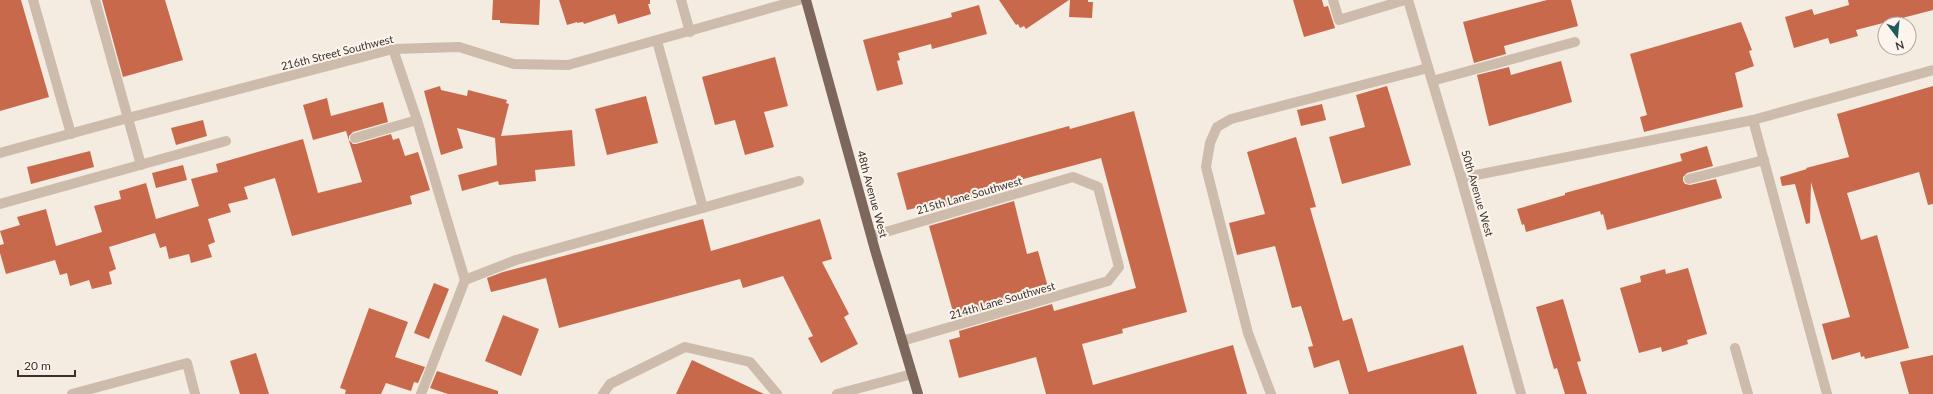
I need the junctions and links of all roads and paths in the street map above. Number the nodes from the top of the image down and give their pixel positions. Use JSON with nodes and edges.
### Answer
{"nodes":[{"id":1,"x":33,"y":0,"type":"edge"},
{"id":2,"x":95,"y":0,"type":"edge"},
{"id":3,"x":681,"y":0,"type":"edge"},
{"id":4,"x":799,"y":0,"type":"edge"},
{"id":5,"x":806,"y":0,"type":"edge"},
{"id":6,"x":1333,"y":0,"type":"edge"},
{"id":7,"x":1405,"y":0,"type":"edge"},
{"id":8,"x":1408,"y":0,"type":"edge"},
{"id":9,"x":690,"y":32,"type":"junction"},
{"id":10,"x":657,"y":41,"type":"junction"},
{"id":11,"x":1575,"y":42,"type":"dead end"},
{"id":12,"x":393,"y":49,"type":"junction"},
{"id":13,"x":1428,"y":68,"type":"junction"},
{"id":14,"x":1933,"y":70,"type":"edge"},
{"id":15,"x":1432,"y":81,"type":"junction"},
{"id":16,"x":128,"y":118,"type":"junction"},
{"id":17,"x":417,"y":120,"type":"junction"},
{"id":18,"x":1753,"y":120,"type":"junction"},
{"id":19,"x":72,"y":134,"type":"junction"},
{"id":20,"x":355,"y":138,"type":"dead end"},
{"id":21,"x":226,"y":141,"type":"dead end"},
{"id":22,"x":0,"y":153,"type":"edge"},
{"id":23,"x":1764,"y":160,"type":"junction"},
{"id":24,"x":141,"y":165,"type":"junction"},
{"id":25,"x":1461,"y":178,"type":"junction"},
{"id":26,"x":1689,"y":179,"type":"dead end"},
{"id":27,"x":799,"y":181,"type":"dead end"},
{"id":28,"x":0,"y":204,"type":"edge"},
{"id":29,"x":703,"y":208,"type":"junction"},
{"id":30,"x":872,"y":236,"type":"junction"},
{"id":31,"x":465,"y":280,"type":"junction"},
{"id":32,"x":1108,"y":281,"type":"joint"},
{"id":33,"x":902,"y":341,"type":"junction"},
{"id":34,"x":1735,"y":348,"type":"dead end"},
{"id":35,"x":912,"y":374,"type":"junction"},
{"id":36,"x":72,"y":394,"type":"edge"},
{"id":37,"x":195,"y":394,"type":"edge"},
{"id":38,"x":421,"y":394,"type":"edge"},
{"id":39,"x":603,"y":394,"type":"edge"},
{"id":40,"x":777,"y":394,"type":"edge"},
{"id":41,"x":837,"y":394,"type":"edge"},
{"id":42,"x":918,"y":394,"type":"edge"},
{"id":43,"x":1271,"y":394,"type":"edge"},
{"id":44,"x":1521,"y":394,"type":"edge"},
{"id":45,"x":1748,"y":394,"type":"edge"},
{"id":46,"x":1827,"y":394,"type":"edge"}],
"edges":[{"from":1,"to":19,"type":"street"},
{"from":2,"to":16,"type":"street"},
{"from":3,"to":9,"type":"street"},
{"from":4,"to":9,"type":"street","name":"216th Street Southwest"},
{"from":5,"to":30,"type":"main road","name":"48th Avenue West"},
{"from":6,"to":7,"type":"street"},
{"from":8,"to":13,"type":"street","name":"50th Avenue West"},
{"from":9,"to":10,"type":"street","name":"216th Street Southwest"},
{"from":10,"to":12,"type":"street","name":"216th Street Southwest"},
{"from":10,"to":29,"type":"street"},
{"from":11,"to":15,"type":"street"},
{"from":12,"to":16,"type":"street","name":"216th Street Southwest"},
{"from":12,"to":17,"type":"street"},
{"from":13,"to":15,"type":"street","name":"50th Avenue West"},
{"from":13,"to":43,"type":"street"},
{"from":14,"to":18,"type":"street"},
{"from":15,"to":25,"type":"street","name":"50th Avenue West"},
{"from":16,"to":19,"type":"street","name":"216th Street Southwest"},
{"from":16,"to":24,"type":"street"},
{"from":17,"to":20,"type":"street"},
{"from":17,"to":31,"type":"street"},
{"from":18,"to":23,"type":"street"},
{"from":18,"to":25,"type":"street"},
{"from":19,"to":22,"type":"street","name":"216th Street Southwest"},
{"from":21,"to":24,"type":"street"},
{"from":23,"to":26,"type":"street"},
{"from":23,"to":46,"type":"street"},
{"from":24,"to":28,"type":"street"},
{"from":25,"to":44,"type":"street","name":"50th Avenue West"},
{"from":27,"to":29,"type":"street"},
{"from":29,"to":31,"type":"street"},
{"from":30,"to":32,"type":"street","name":"215th Lane Southwest"},
{"from":30,"to":33,"type":"main road","name":"48th Avenue West"},
{"from":31,"to":38,"type":"street"},
{"from":32,"to":33,"type":"street","name":"214th Lane Southwest"},
{"from":33,"to":35,"type":"main road","name":"48th Avenue West"},
{"from":34,"to":45,"type":"street"},
{"from":35,"to":41,"type":"street"},
{"from":35,"to":42,"type":"main road","name":"48th Avenue West"},
{"from":36,"to":37,"type":"street"},
{"from":39,"to":40,"type":"street"}]}
